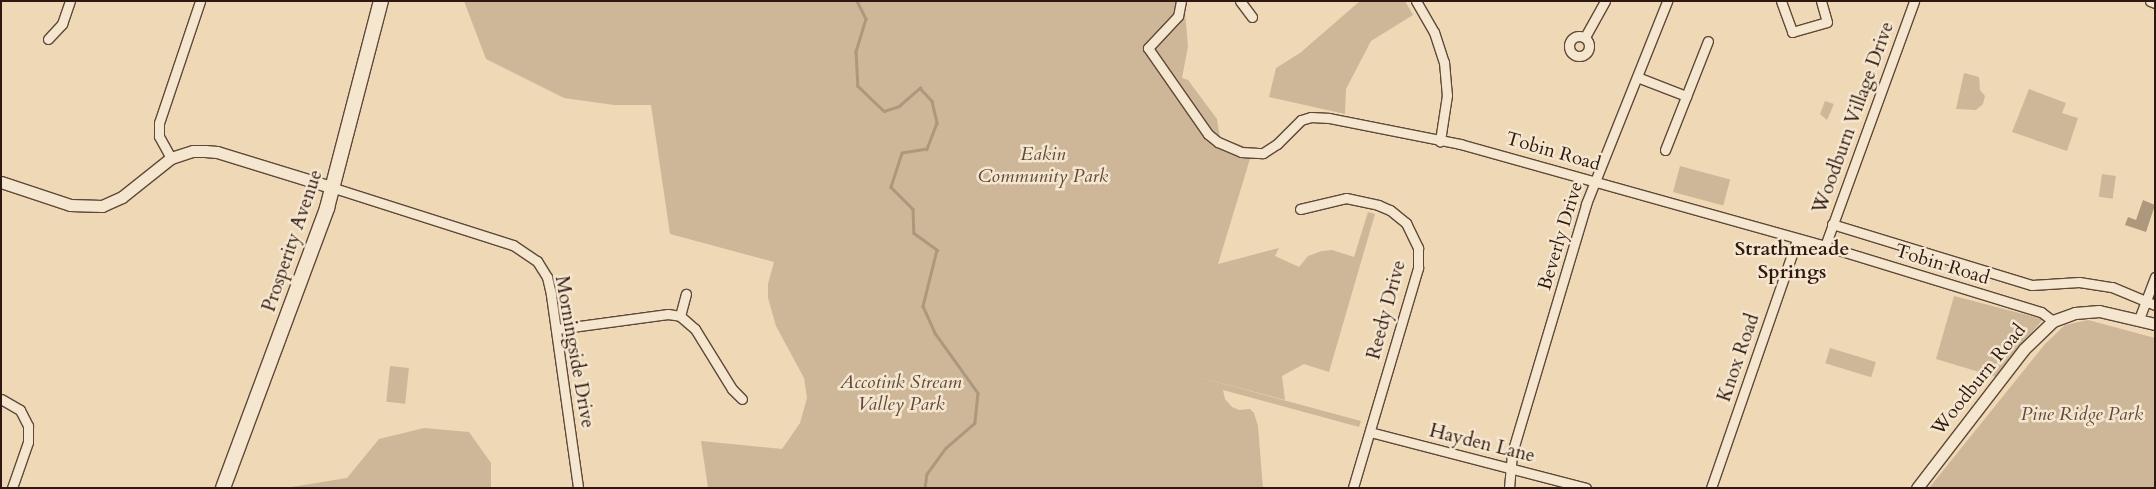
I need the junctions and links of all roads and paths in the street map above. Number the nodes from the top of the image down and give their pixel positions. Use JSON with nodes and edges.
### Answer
{"nodes":[{"id":1,"x":70,"y":1,"type":"edge"},
{"id":2,"x":200,"y":1,"type":"edge"},
{"id":3,"x":381,"y":1,"type":"edge"},
{"id":4,"x":1181,"y":1,"type":"edge"},
{"id":5,"x":1240,"y":1,"type":"edge"},
{"id":6,"x":1416,"y":1,"type":"edge"},
{"id":7,"x":1604,"y":1,"type":"edge"},
{"id":8,"x":1667,"y":1,"type":"edge"},
{"id":9,"x":1781,"y":1,"type":"edge"},
{"id":10,"x":1821,"y":1,"type":"edge"},
{"id":11,"x":1914,"y":1,"type":"edge"},
{"id":12,"x":2150,"y":1,"type":"edge"},
{"id":13,"x":2155,"y":3,"type":"edge"},
{"id":14,"x":1252,"y":17,"type":"dead end"},
{"id":15,"x":1585,"y":37,"type":"dead end"},
{"id":16,"x":48,"y":40,"type":"dead end"},
{"id":17,"x":1708,"y":41,"type":"dead end"},
{"id":18,"x":1637,"y":77,"type":"junction"},
{"id":19,"x":1686,"y":96,"type":"junction"},
{"id":20,"x":1440,"y":141,"type":"junction"},
{"id":21,"x":1665,"y":150,"type":"dead end"},
{"id":22,"x":171,"y":158,"type":"junction"},
{"id":23,"x":1594,"y":181,"type":"junction"},
{"id":24,"x":1,"y":182,"type":"edge"},
{"id":25,"x":334,"y":188,"type":"junction"},
{"id":26,"x":1300,"y":209,"type":"dead end"},
{"id":27,"x":1832,"y":224,"type":"junction"},
{"id":28,"x":1797,"y":240,"type":"junction"},
{"id":29,"x":1825,"y":246,"type":"junction"},
{"id":30,"x":2155,"y":277,"type":"edge"},
{"id":31,"x":686,"y":294,"type":"dead end"},
{"id":32,"x":2150,"y":304,"type":"edge"},
{"id":33,"x":680,"y":316,"type":"junction"},
{"id":34,"x":2139,"y":319,"type":"junction"},
{"id":35,"x":2053,"y":321,"type":"junction"},
{"id":36,"x":2155,"y":324,"type":"edge"},
{"id":37,"x":557,"y":330,"type":"junction"},
{"id":38,"x":1,"y":398,"type":"edge"},
{"id":39,"x":742,"y":399,"type":"dead end"},
{"id":40,"x":1370,"y":432,"type":"junction"},
{"id":41,"x":1509,"y":468,"type":"junction"},
{"id":42,"x":12,"y":488,"type":"edge"},
{"id":43,"x":223,"y":488,"type":"edge"},
{"id":44,"x":578,"y":488,"type":"edge"},
{"id":45,"x":1353,"y":488,"type":"edge"},
{"id":46,"x":1509,"y":488,"type":"edge"},
{"id":47,"x":1586,"y":488,"type":"edge"},
{"id":48,"x":1711,"y":488,"type":"edge"},
{"id":49,"x":1917,"y":488,"type":"edge"}],
"edges":[{"from":1,"to":16,"type":"street"},
{"from":2,"to":22,"type":"street"},
{"from":3,"to":25,"type":"main road","name":"Prosperity Avenue"},
{"from":4,"to":20,"type":"street","name":"Tobin Road"},
{"from":5,"to":14,"type":"street"},
{"from":6,"to":20,"type":"street"},
{"from":7,"to":15,"type":"street"},
{"from":8,"to":18,"type":"street","name":"Beverly Drive"},
{"from":9,"to":10,"type":"street"},
{"from":11,"to":27,"type":"street","name":"Woodburn Village Drive"},
{"from":12,"to":13,"type":"street"},
{"from":17,"to":19,"type":"street"},
{"from":18,"to":19,"type":"street"},
{"from":18,"to":23,"type":"street","name":"Beverly Drive"},
{"from":19,"to":21,"type":"street"},
{"from":20,"to":23,"type":"street","name":"Tobin Road"},
{"from":22,"to":24,"type":"street"},
{"from":22,"to":25,"type":"street"},
{"from":23,"to":28,"type":"street","name":"Tobin Road"},
{"from":23,"to":41,"type":"street","name":"Beverly Drive"},
{"from":25,"to":37,"type":"street","name":"Morningside Drive"},
{"from":25,"to":43,"type":"main road","name":"Prosperity Avenue"},
{"from":26,"to":40,"type":"street","name":"Reedy Drive"},
{"from":27,"to":29,"type":"street","name":"Woodburn Village Drive"},
{"from":27,"to":32,"type":"street"},
{"from":28,"to":29,"type":"street","name":"Tobin Road"},
{"from":28,"to":48,"type":"street","name":"Knox Road"},
{"from":29,"to":35,"type":"street","name":"Tobin Road"},
{"from":30,"to":32,"type":"street"},
{"from":31,"to":33,"type":"street"},
{"from":32,"to":34,"type":"street"},
{"from":33,"to":37,"type":"street"},
{"from":33,"to":39,"type":"street"},
{"from":34,"to":35,"type":"street","name":"Woodburn Road"},
{"from":34,"to":36,"type":"street","name":"Woodburn Road"},
{"from":35,"to":49,"type":"street","name":"Woodburn Road"},
{"from":37,"to":44,"type":"street","name":"Morningside Drive"},
{"from":38,"to":42,"type":"street"},
{"from":40,"to":41,"type":"street","name":"Hayden Lane"},
{"from":40,"to":45,"type":"street","name":"Reedy Drive"},
{"from":41,"to":46,"type":"street","name":"Beverly Drive"},
{"from":41,"to":47,"type":"street","name":"Hayden Lane"}]}
